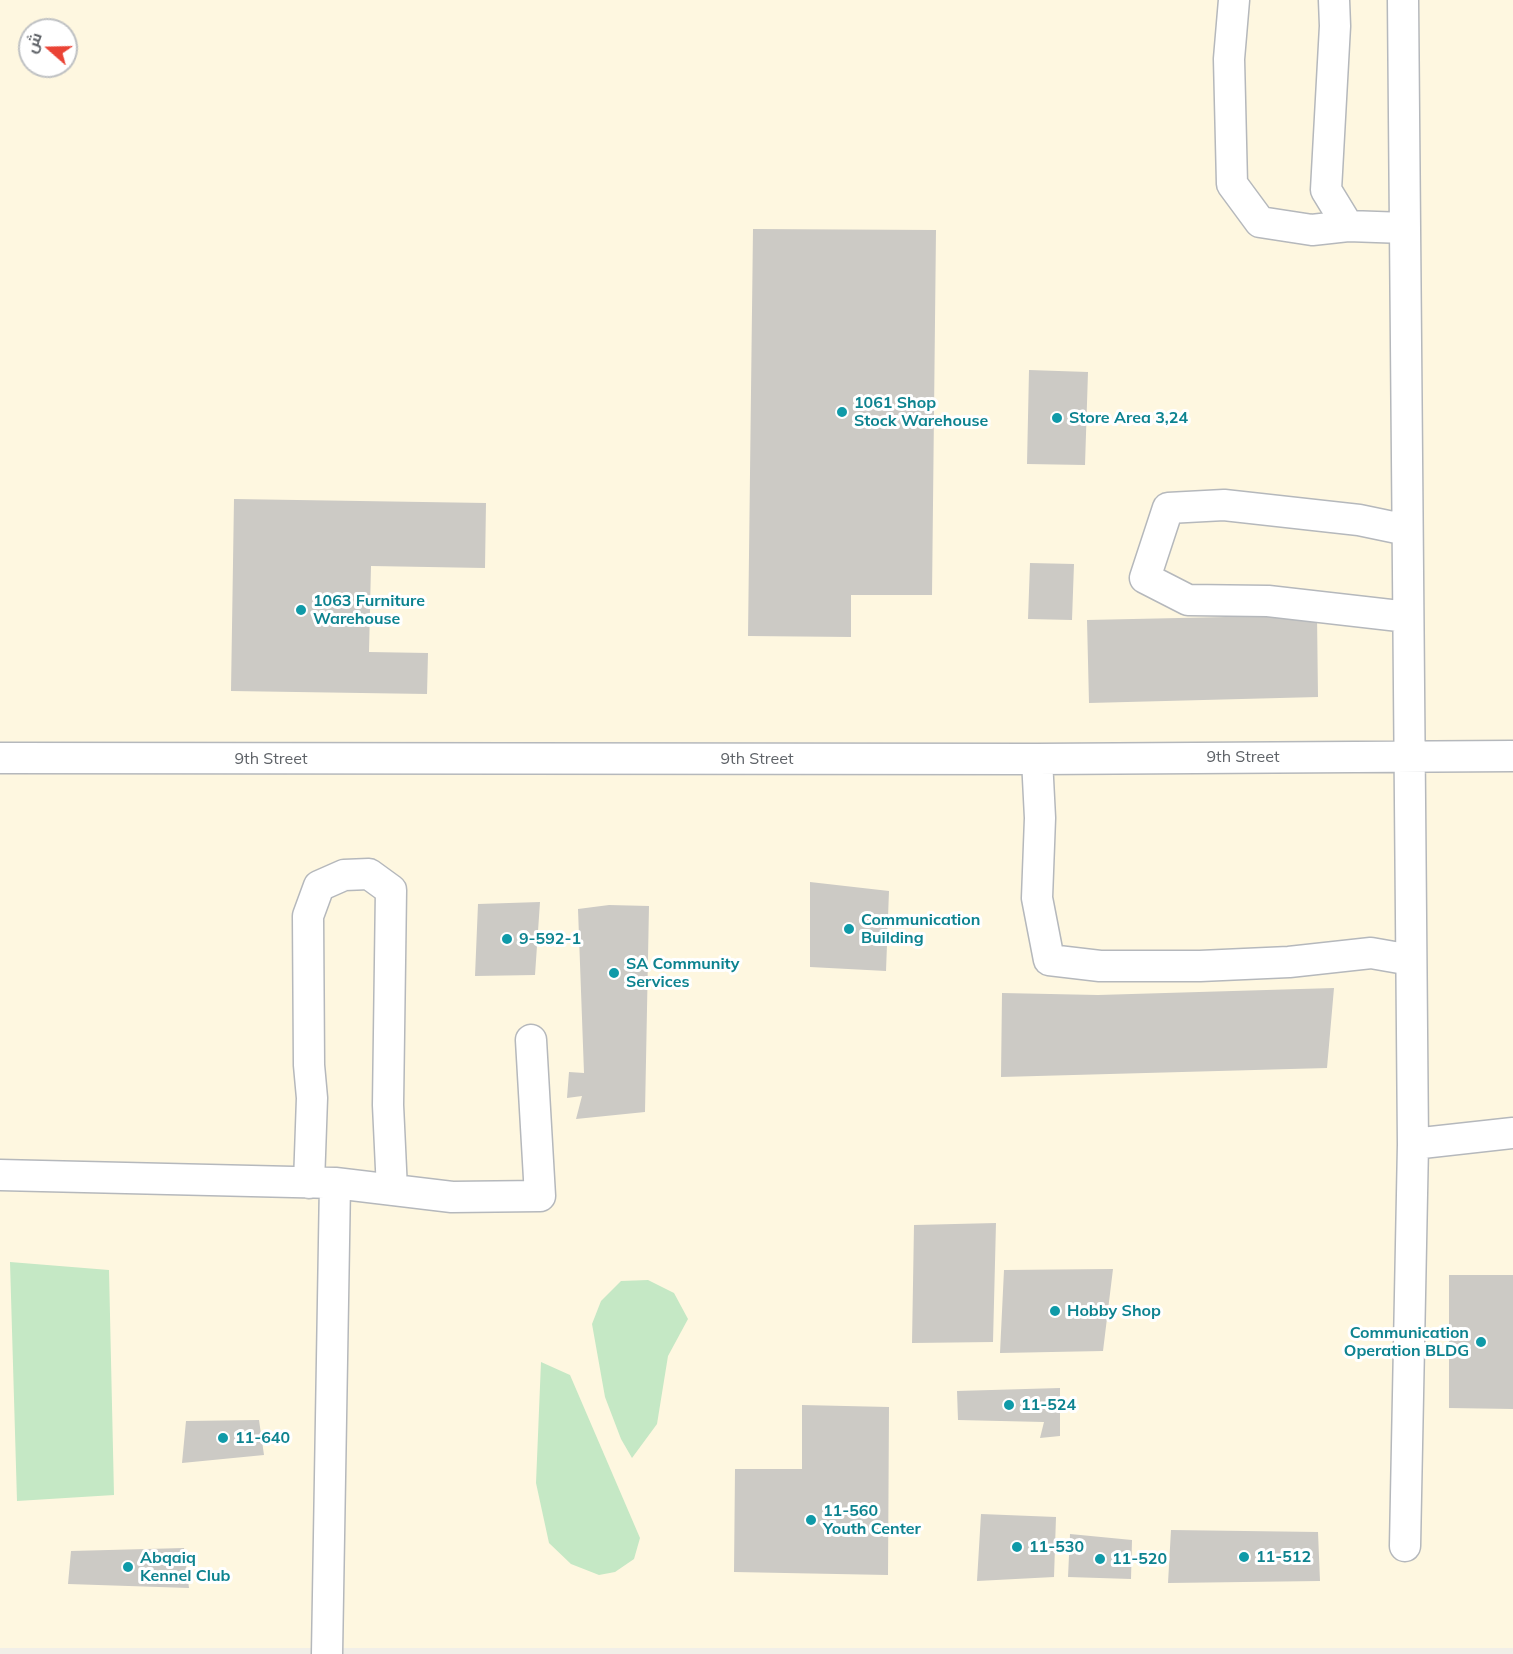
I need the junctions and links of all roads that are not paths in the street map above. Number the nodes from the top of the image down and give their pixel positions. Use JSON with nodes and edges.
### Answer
{"nodes":[{"id":1,"x":1234,"y":0,"type":"edge"},
{"id":2,"x":1334,"y":0,"type":"edge"},
{"id":3,"x":1403,"y":0,"type":"edge"},
{"id":4,"x":1347,"y":226,"type":"junction"},
{"id":5,"x":1405,"y":228,"type":"junction"},
{"id":6,"x":1407,"y":530,"type":"junction"},
{"id":7,"x":1408,"y":617,"type":"junction"},
{"id":8,"x":1410,"y":756,"type":"junction"},
{"id":9,"x":1513,"y":756,"type":"edge"},
{"id":10,"x":0,"y":758,"type":"edge"},
{"id":11,"x":1037,"y":759,"type":"junction"},
{"id":12,"x":1412,"y":960,"type":"junction"},
{"id":13,"x":531,"y":1040,"type":"dead end"},
{"id":14,"x":1513,"y":1133,"type":"edge"},
{"id":15,"x":1413,"y":1144,"type":"junction"},
{"id":16,"x":0,"y":1175,"type":"edge"},
{"id":17,"x":322,"y":1183,"type":"junction"},
{"id":18,"x":392,"y":1190,"type":"junction"},
{"id":19,"x":1405,"y":1546,"type":"dead end"},
{"id":20,"x":327,"y":1654,"type":"edge"}],
"edges":[{"from":1,"to":4,"type":"street"},
{"from":2,"to":4,"type":"street"},
{"from":3,"to":5,"type":"street"},
{"from":4,"to":5,"type":"street"},
{"from":5,"to":6,"type":"street"},
{"from":6,"to":7,"type":"street"},
{"from":6,"to":7,"type":"street"},
{"from":7,"to":8,"type":"street"},
{"from":8,"to":9,"type":"street","name":"9th Street"},
{"from":8,"to":11,"type":"street","name":"9th Street"},
{"from":8,"to":12,"type":"street"},
{"from":10,"to":11,"type":"street","name":"9th Street"},
{"from":11,"to":12,"type":"street"},
{"from":12,"to":15,"type":"street"},
{"from":13,"to":18,"type":"street"},
{"from":14,"to":15,"type":"street"},
{"from":15,"to":19,"type":"street"},
{"from":16,"to":17,"type":"street"},
{"from":17,"to":18,"type":"street"},
{"from":17,"to":18,"type":"street"},
{"from":17,"to":20,"type":"street"}]}
